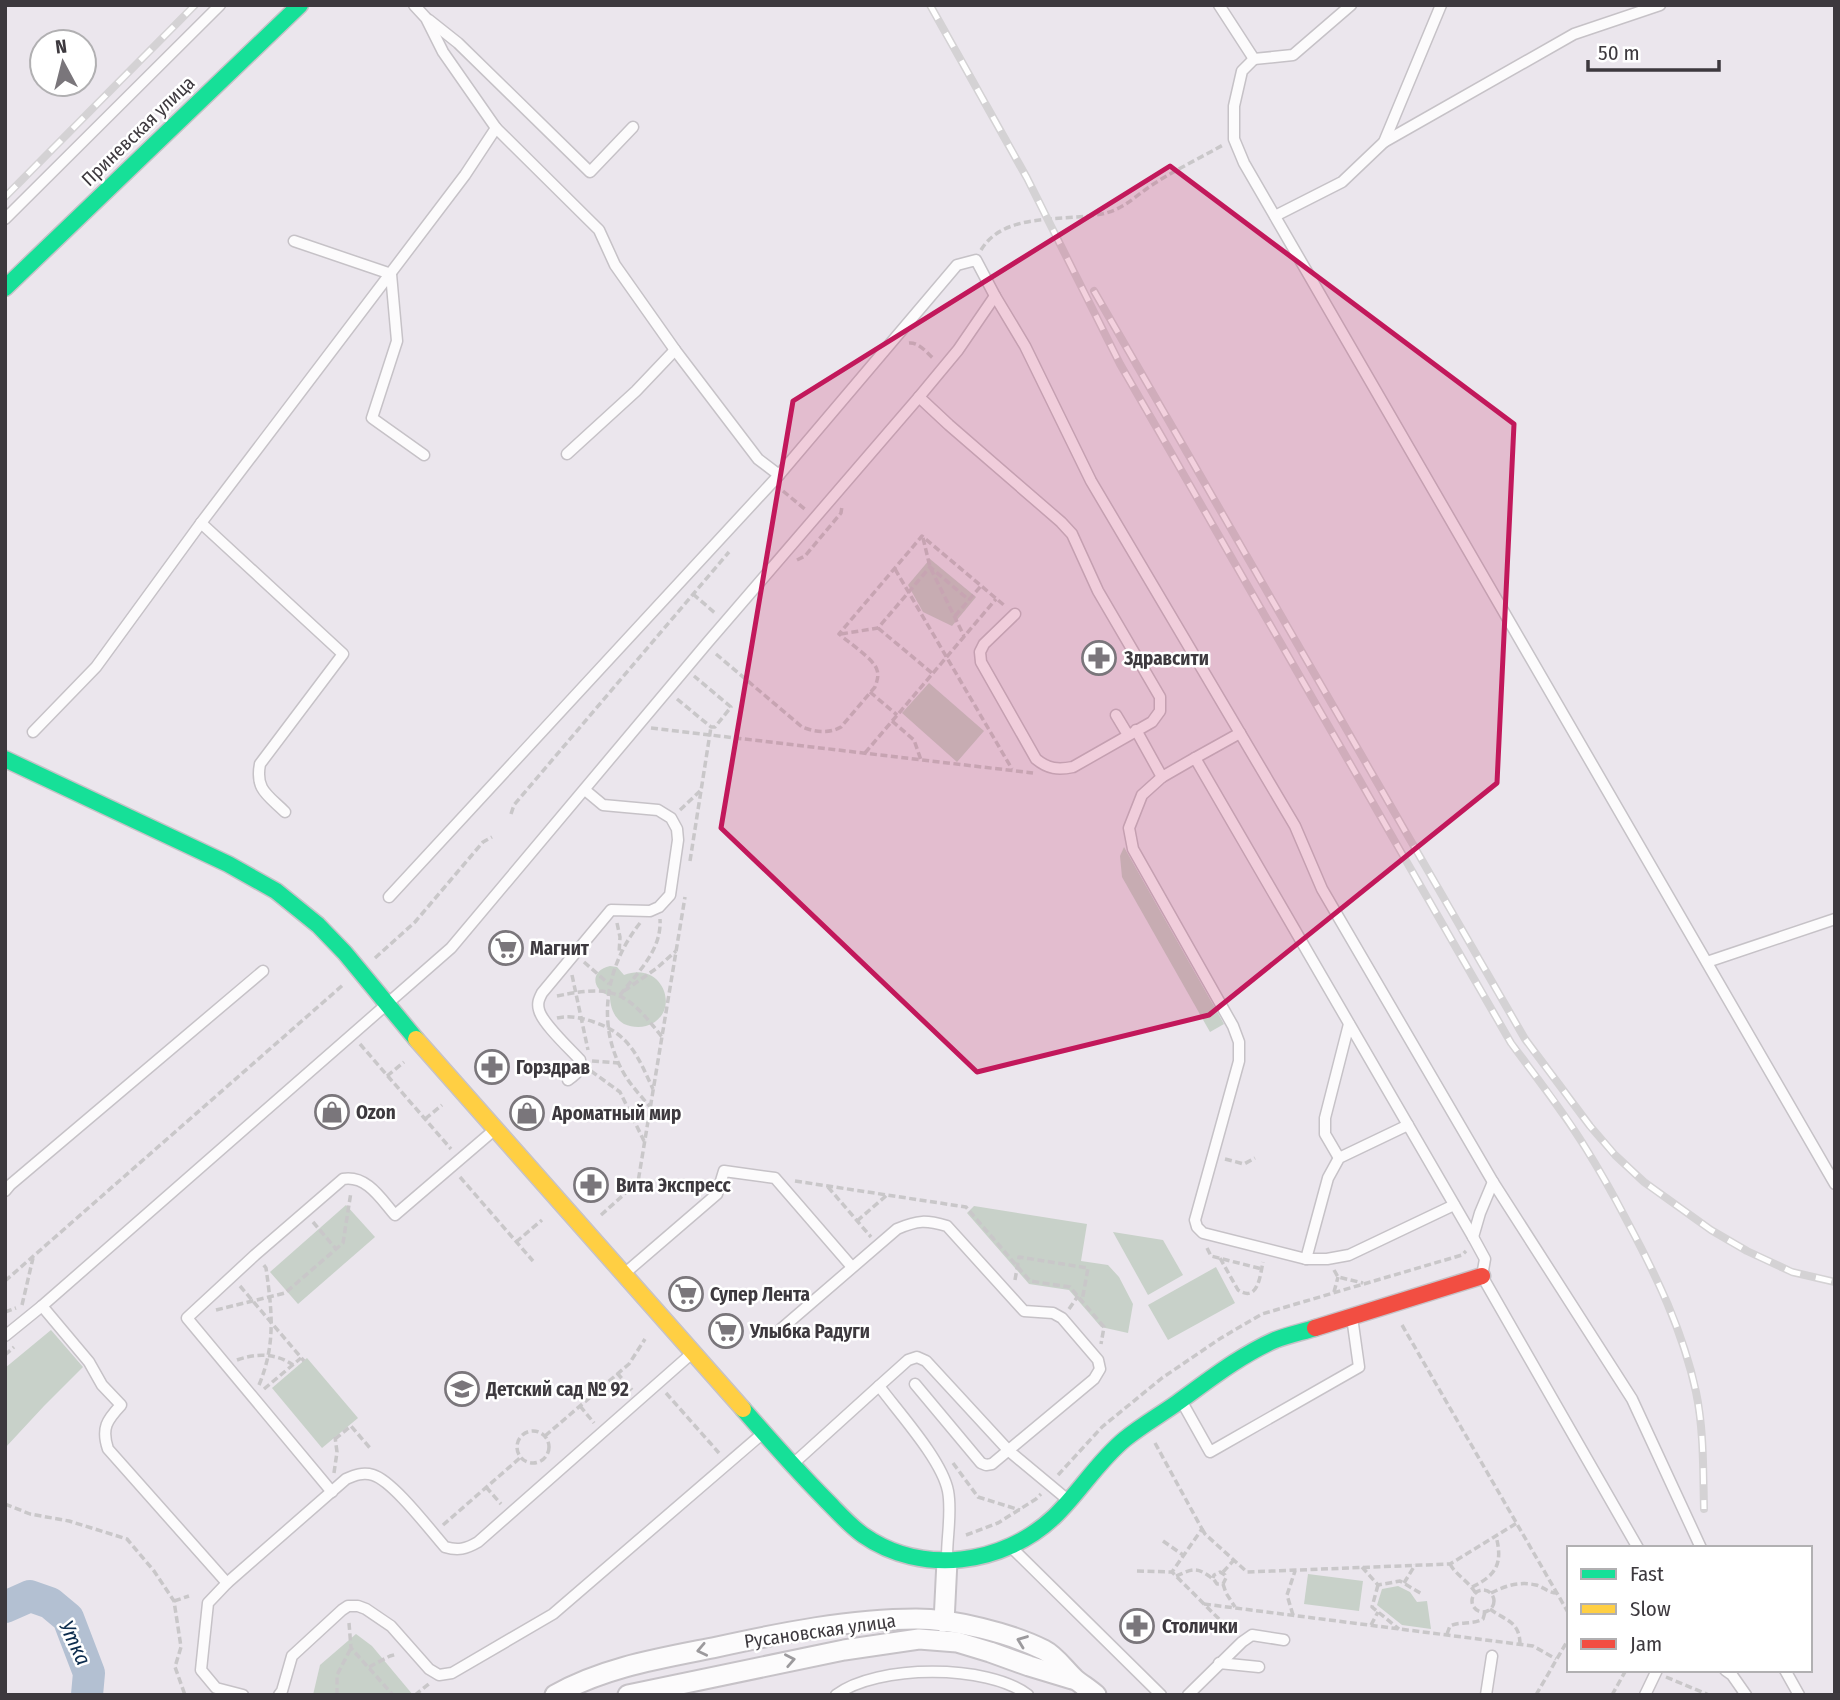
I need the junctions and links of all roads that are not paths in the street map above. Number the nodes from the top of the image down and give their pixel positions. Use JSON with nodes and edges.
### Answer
{"nodes":[{"id":1,"x":219,"y":5,"type":"edge"},
{"id":2,"x":300,"y":5,"type":"edge"},
{"id":3,"x":414,"y":5,"type":"edge"},
{"id":4,"x":1219,"y":5,"type":"edge"},
{"id":5,"x":1351,"y":5,"type":"edge"},
{"id":6,"x":1441,"y":5,"type":"edge"},
{"id":7,"x":1660,"y":5,"type":"edge"},
{"id":8,"x":426,"y":18,"type":"junction"},
{"id":9,"x":1254,"y":59,"type":"junction"},
{"id":10,"x":633,"y":127,"type":"dead end"},
{"id":11,"x":496,"y":128,"type":"junction"},
{"id":12,"x":1384,"y":142,"type":"junction"},
{"id":13,"x":1275,"y":216,"type":"junction"},
{"id":14,"x":5,"y":219,"type":"edge"},
{"id":15,"x":294,"y":241,"type":"dead end"},
{"id":16,"x":391,"y":274,"type":"junction"},
{"id":17,"x":5,"y":288,"type":"edge"},
{"id":18,"x":995,"y":296,"type":"junction"},
{"id":19,"x":675,"y":350,"type":"junction"},
{"id":20,"x":919,"y":397,"type":"junction"},
{"id":21,"x":568,"y":454,"type":"dead end"},
{"id":22,"x":424,"y":455,"type":"dead end"},
{"id":23,"x":779,"y":475,"type":"junction"},
{"id":24,"x":201,"y":523,"type":"junction"},
{"id":25,"x":1015,"y":614,"type":"road end"},
{"id":26,"x":1116,"y":715,"type":"dead end"},
{"id":27,"x":33,"y":732,"type":"dead end"},
{"id":28,"x":1132,"y":733,"type":"junction"},
{"id":29,"x":1240,"y":733,"type":"junction"},
{"id":30,"x":5,"y":758,"type":"edge"},
{"id":31,"x":1195,"y":758,"type":"junction"},
{"id":32,"x":1162,"y":777,"type":"junction"},
{"id":33,"x":585,"y":790,"type":"junction"},
{"id":34,"x":285,"y":812,"type":"dead end"},
{"id":35,"x":389,"y":897,"type":"dead end"},
{"id":36,"x":1835,"y":919,"type":"edge"},
{"id":37,"x":1707,"y":962,"type":"junction"},
{"id":38,"x":263,"y":971,"type":"dead end"},
{"id":39,"x":387,"y":1004,"type":"junction"},
{"id":40,"x":1349,"y":1024,"type":"junction"},
{"id":41,"x":568,"y":1080,"type":"dead end"},
{"id":42,"x":1408,"y":1125,"type":"junction"},
{"id":43,"x":496,"y":1129,"type":"junction"},
{"id":44,"x":1339,"y":1158,"type":"junction"},
{"id":45,"x":1493,"y":1182,"type":"junction"},
{"id":46,"x":1835,"y":1184,"type":"edge"},
{"id":47,"x":5,"y":1191,"type":"edge"},
{"id":48,"x":1454,"y":1205,"type":"junction"},
{"id":49,"x":1473,"y":1237,"type":"junction"},
{"id":50,"x":1306,"y":1259,"type":"junction"},
{"id":51,"x":852,"y":1267,"type":"junction"},
{"id":52,"x":624,"y":1274,"type":"junction"},
{"id":53,"x":1482,"y":1276,"type":"junction"},
{"id":54,"x":42,"y":1306,"type":"junction"},
{"id":55,"x":1352,"y":1317,"type":"junction"},
{"id":56,"x":781,"y":1329,"type":"dead end"},
{"id":57,"x":5,"y":1336,"type":"edge"},
{"id":58,"x":693,"y":1353,"type":"junction"},
{"id":59,"x":915,"y":1384,"type":"dead end"},
{"id":60,"x":879,"y":1386,"type":"junction"},
{"id":61,"x":1181,"y":1400,"type":"junction"},
{"id":62,"x":764,"y":1433,"type":"junction"},
{"id":63,"x":1009,"y":1451,"type":"junction"},
{"id":64,"x":792,"y":1465,"type":"junction"},
{"id":65,"x":332,"y":1492,"type":"junction"},
{"id":66,"x":1069,"y":1501,"type":"junction"},
{"id":67,"x":1637,"y":1546,"type":"edge"},
{"id":68,"x":1700,"y":1546,"type":"edge"},
{"id":69,"x":1011,"y":1547,"type":"junction"},
{"id":70,"x":947,"y":1561,"type":"junction"},
{"id":71,"x":227,"y":1583,"type":"junction"},
{"id":72,"x":943,"y":1632,"type":"junction"},
{"id":73,"x":1284,"y":1640,"type":"dead end"},
{"id":74,"x":1492,"y":1656,"type":"dead end"},
{"id":75,"x":1219,"y":1663,"type":"junction"},
{"id":76,"x":1259,"y":1667,"type":"dead end"},
{"id":77,"x":1656,"y":1672,"type":"edge"},
{"id":78,"x":1728,"y":1672,"type":"edge"},
{"id":79,"x":1786,"y":1672,"type":"edge"},
{"id":80,"x":677,"y":1689,"type":"edge"},
{"id":81,"x":243,"y":1695,"type":"edge"},
{"id":82,"x":279,"y":1695,"type":"edge"},
{"id":83,"x":555,"y":1695,"type":"edge"},
{"id":84,"x":628,"y":1695,"type":"edge"},
{"id":85,"x":836,"y":1695,"type":"edge"},
{"id":86,"x":1028,"y":1695,"type":"edge"},
{"id":87,"x":1096,"y":1695,"type":"edge"},
{"id":88,"x":1161,"y":1695,"type":"edge"},
{"id":89,"x":1188,"y":1695,"type":"edge"},
{"id":90,"x":1486,"y":1695,"type":"edge"},
{"id":91,"x":1645,"y":1695,"type":"edge"},
{"id":92,"x":1746,"y":1695,"type":"edge"},
{"id":93,"x":1799,"y":1695,"type":"edge"}],
"edges":[{"from":1,"to":14,"type":"lane"},
{"from":2,"to":17,"type":"street","name":"Приневская улица"},
{"from":3,"to":8,"type":"lane"},
{"from":4,"to":9,"type":"lane"},
{"from":5,"to":9,"type":"lane"},
{"from":6,"to":12,"type":"lane"},
{"from":7,"to":12,"type":"lane"},
{"from":8,"to":10,"type":"lane"},
{"from":8,"to":11,"type":"lane"},
{"from":9,"to":13,"type":"lane"},
{"from":11,"to":16,"type":"lane"},
{"from":11,"to":19,"type":"lane"},
{"from":12,"to":13,"type":"lane"},
{"from":13,"to":37,"type":"lane"},
{"from":15,"to":16,"type":"lane"},
{"from":16,"to":22,"type":"lane"},
{"from":16,"to":24,"type":"lane"},
{"from":18,"to":20,"type":"lane"},
{"from":18,"to":23,"type":"lane"},
{"from":18,"to":29,"type":"lane"},
{"from":19,"to":21,"type":"lane"},
{"from":19,"to":23,"type":"lane"},
{"from":20,"to":28,"type":"lane"},
{"from":20,"to":33,"type":"lane"},
{"from":23,"to":35,"type":"lane"},
{"from":24,"to":27,"type":"lane"},
{"from":24,"to":34,"type":"lane"},
{"from":25,"to":28,"type":"lane"},
{"from":26,"to":28,"type":"lane"},
{"from":28,"to":32,"type":"lane"},
{"from":29,"to":31,"type":"lane"},
{"from":29,"to":45,"type":"lane"},
{"from":30,"to":39,"type":"street"},
{"from":31,"to":32,"type":"lane"},
{"from":31,"to":40,"type":"lane"},
{"from":32,"to":50,"type":"lane"},
{"from":33,"to":39,"type":"lane"},
{"from":33,"to":41,"type":"lane"},
{"from":36,"to":37,"type":"lane"},
{"from":37,"to":46,"type":"lane"},
{"from":38,"to":47,"type":"lane"},
{"from":39,"to":43,"type":"street"},
{"from":39,"to":54,"type":"lane"},
{"from":40,"to":42,"type":"lane"},
{"from":40,"to":44,"type":"lane"},
{"from":42,"to":44,"type":"lane"},
{"from":42,"to":48,"type":"lane"},
{"from":43,"to":52,"type":"street"},
{"from":43,"to":65,"type":"lane"},
{"from":44,"to":50,"type":"lane"},
{"from":45,"to":49,"type":"lane"},
{"from":45,"to":68,"type":"lane"},
{"from":48,"to":49,"type":"lane"},
{"from":48,"to":50,"type":"lane"},
{"from":49,"to":53,"type":"lane"},
{"from":51,"to":52,"type":"lane"},
{"from":51,"to":56,"type":"lane"},
{"from":51,"to":63,"type":"lane"},
{"from":52,"to":58,"type":"street"},
{"from":53,"to":55,"type":"street"},
{"from":53,"to":67,"type":"lane"},
{"from":54,"to":57,"type":"lane"},
{"from":54,"to":71,"type":"lane"},
{"from":55,"to":61,"type":"street"},
{"from":55,"to":61,"type":"lane"},
{"from":58,"to":62,"type":"street"},
{"from":58,"to":65,"type":"lane"},
{"from":59,"to":63,"type":"lane"},
{"from":60,"to":63,"type":"lane"},
{"from":60,"to":64,"type":"lane"},
{"from":60,"to":70,"type":"lane"},
{"from":61,"to":66,"type":"street"},
{"from":62,"to":64,"type":"street"},
{"from":62,"to":82,"type":"lane"},
{"from":63,"to":66,"type":"lane"},
{"from":64,"to":70,"type":"street"},
{"from":65,"to":71,"type":"lane"},
{"from":66,"to":69,"type":"street"},
{"from":69,"to":70,"type":"street"},
{"from":69,"to":88,"type":"lane"},
{"from":70,"to":72,"type":"street"},
{"from":71,"to":81,"type":"lane"},
{"from":80,"to":72,"type":"street","name":"Русановская улица","one_way":true},
{"from":72,"to":83,"type":"street","name":"Русановская улица","one_way":true},
{"from":72,"to":87,"type":"street","name":"Русановская улица"},
{"from":73,"to":75,"type":"lane"},
{"from":74,"to":90,"type":"lane"},
{"from":75,"to":76,"type":"lane"},
{"from":75,"to":89,"type":"lane"},
{"from":77,"to":91,"type":"lane"},
{"from":78,"to":92,"type":"lane"},
{"from":79,"to":93,"type":"lane"},
{"from":80,"to":84,"type":"street","name":"Русановская улица"},
{"from":85,"to":86,"type":"lane"}]}
